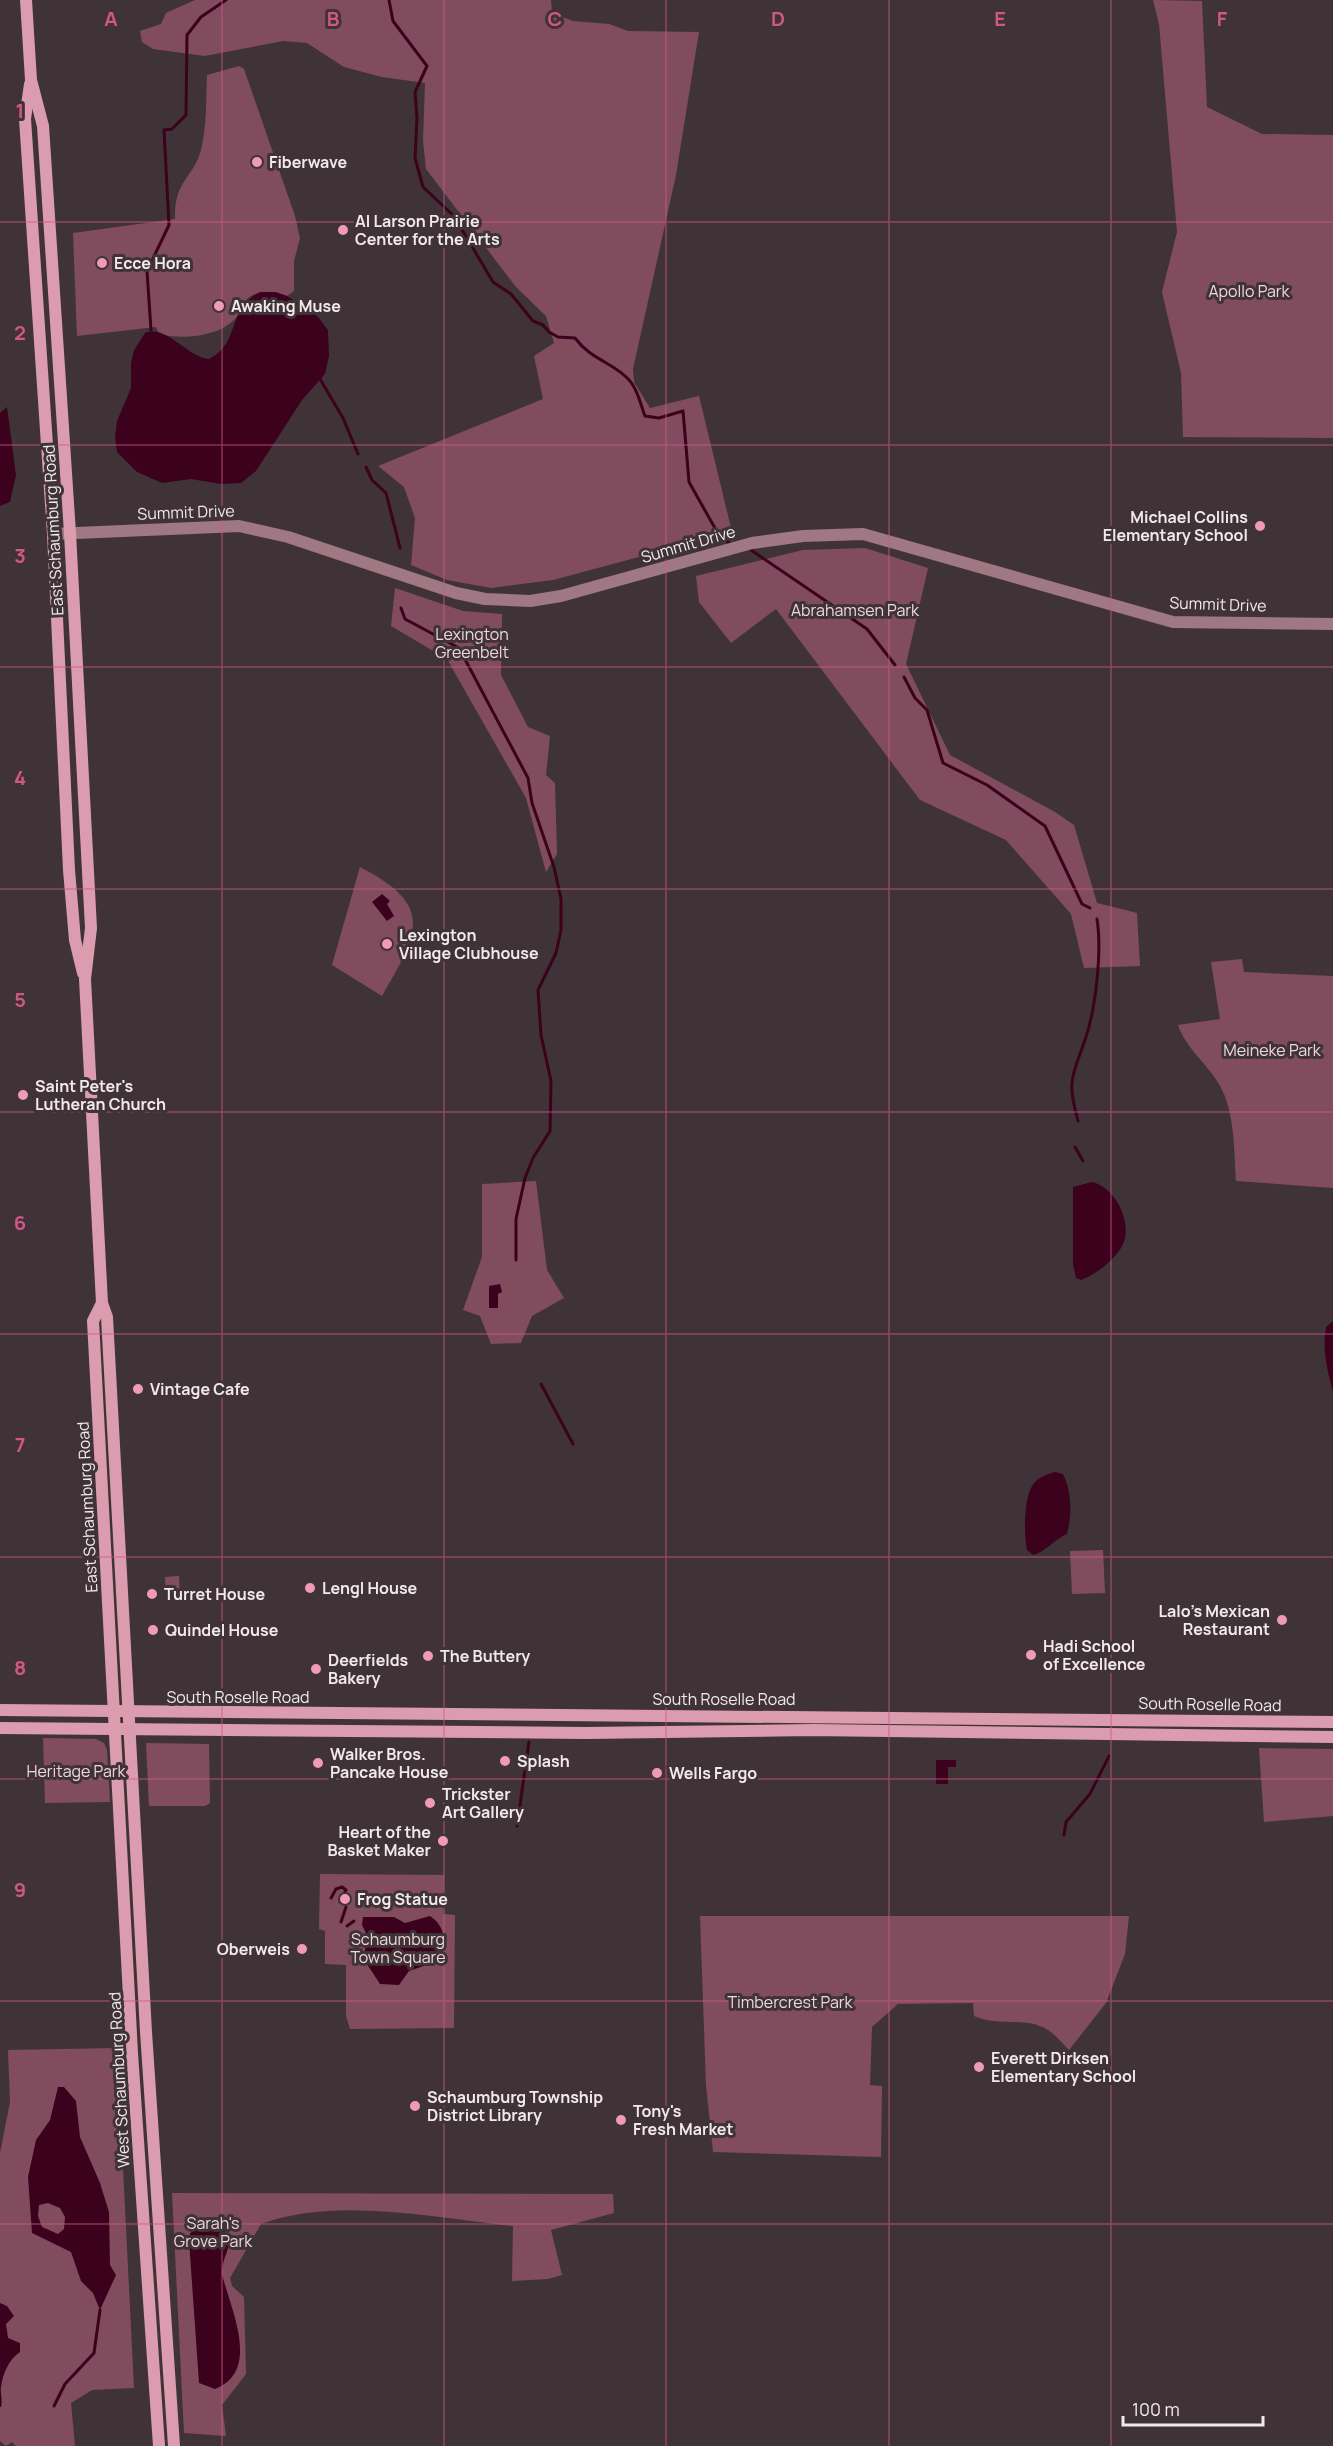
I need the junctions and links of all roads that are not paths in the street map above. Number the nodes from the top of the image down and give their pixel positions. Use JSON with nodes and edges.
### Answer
{"nodes":[{"id":1,"x":26,"y":0,"type":"edge"},
{"id":2,"x":31,"y":80,"type":"junction"},
{"id":3,"x":70,"y":533,"type":"junction"},
{"id":4,"x":53,"y":534,"type":"junction"},
{"id":5,"x":1333,"y":624,"type":"edge"},
{"id":6,"x":85,"y":980,"type":"junction"},
{"id":7,"x":102,"y":1303,"type":"junction"},
{"id":8,"x":0,"y":1710,"type":"edge"},
{"id":9,"x":115,"y":1712,"type":"junction"},
{"id":10,"x":130,"y":1713,"type":"junction"},
{"id":11,"x":1333,"y":1722,"type":"edge"},
{"id":12,"x":0,"y":1728,"type":"edge"},
{"id":13,"x":116,"y":1729,"type":"junction"},
{"id":14,"x":130,"y":1730,"type":"junction"},
{"id":15,"x":1333,"y":1737,"type":"edge"},
{"id":16,"x":159,"y":2446,"type":"edge"},
{"id":17,"x":174,"y":2446,"type":"edge"}],
"edges":[{"from":1,"to":2,"type":"main road","name":"East Schaumburg Road"},
{"from":2,"to":3,"type":"main road","name":"East Schaumburg Road"},
{"from":2,"to":4,"type":"main road","name":"East Schaumburg Road"},
{"from":3,"to":4,"type":"street","name":"Summit Drive"},
{"from":3,"to":5,"type":"street","name":"Summit Drive"},
{"from":3,"to":6,"type":"main road","name":"East Schaumburg Road"},
{"from":4,"to":6,"type":"main road","name":"East Schaumburg Road"},
{"from":6,"to":7,"type":"main road","name":"East Schaumburg Road"},
{"from":7,"to":9,"type":"main road","name":"East Schaumburg Road"},
{"from":7,"to":10,"type":"main road","name":"East Schaumburg Road"},
{"from":8,"to":9,"type":"main road","name":"South Roselle Road"},
{"from":9,"to":10,"type":"main road","name":"South Roselle Road"},
{"from":9,"to":13,"type":"main road","name":"West Schaumburg Road"},
{"from":10,"to":11,"type":"main road","name":"South Roselle Road"},
{"from":10,"to":14,"type":"main road","name":"West Schaumburg Road"},
{"from":12,"to":13,"type":"main road","name":"South Roselle Road"},
{"from":13,"to":14,"type":"main road","name":"South Roselle Road"},
{"from":13,"to":16,"type":"main road","name":"West Schaumburg Road"},
{"from":14,"to":15,"type":"main road","name":"South Roselle Road"},
{"from":14,"to":17,"type":"main road","name":"West Schaumburg Road"}]}
